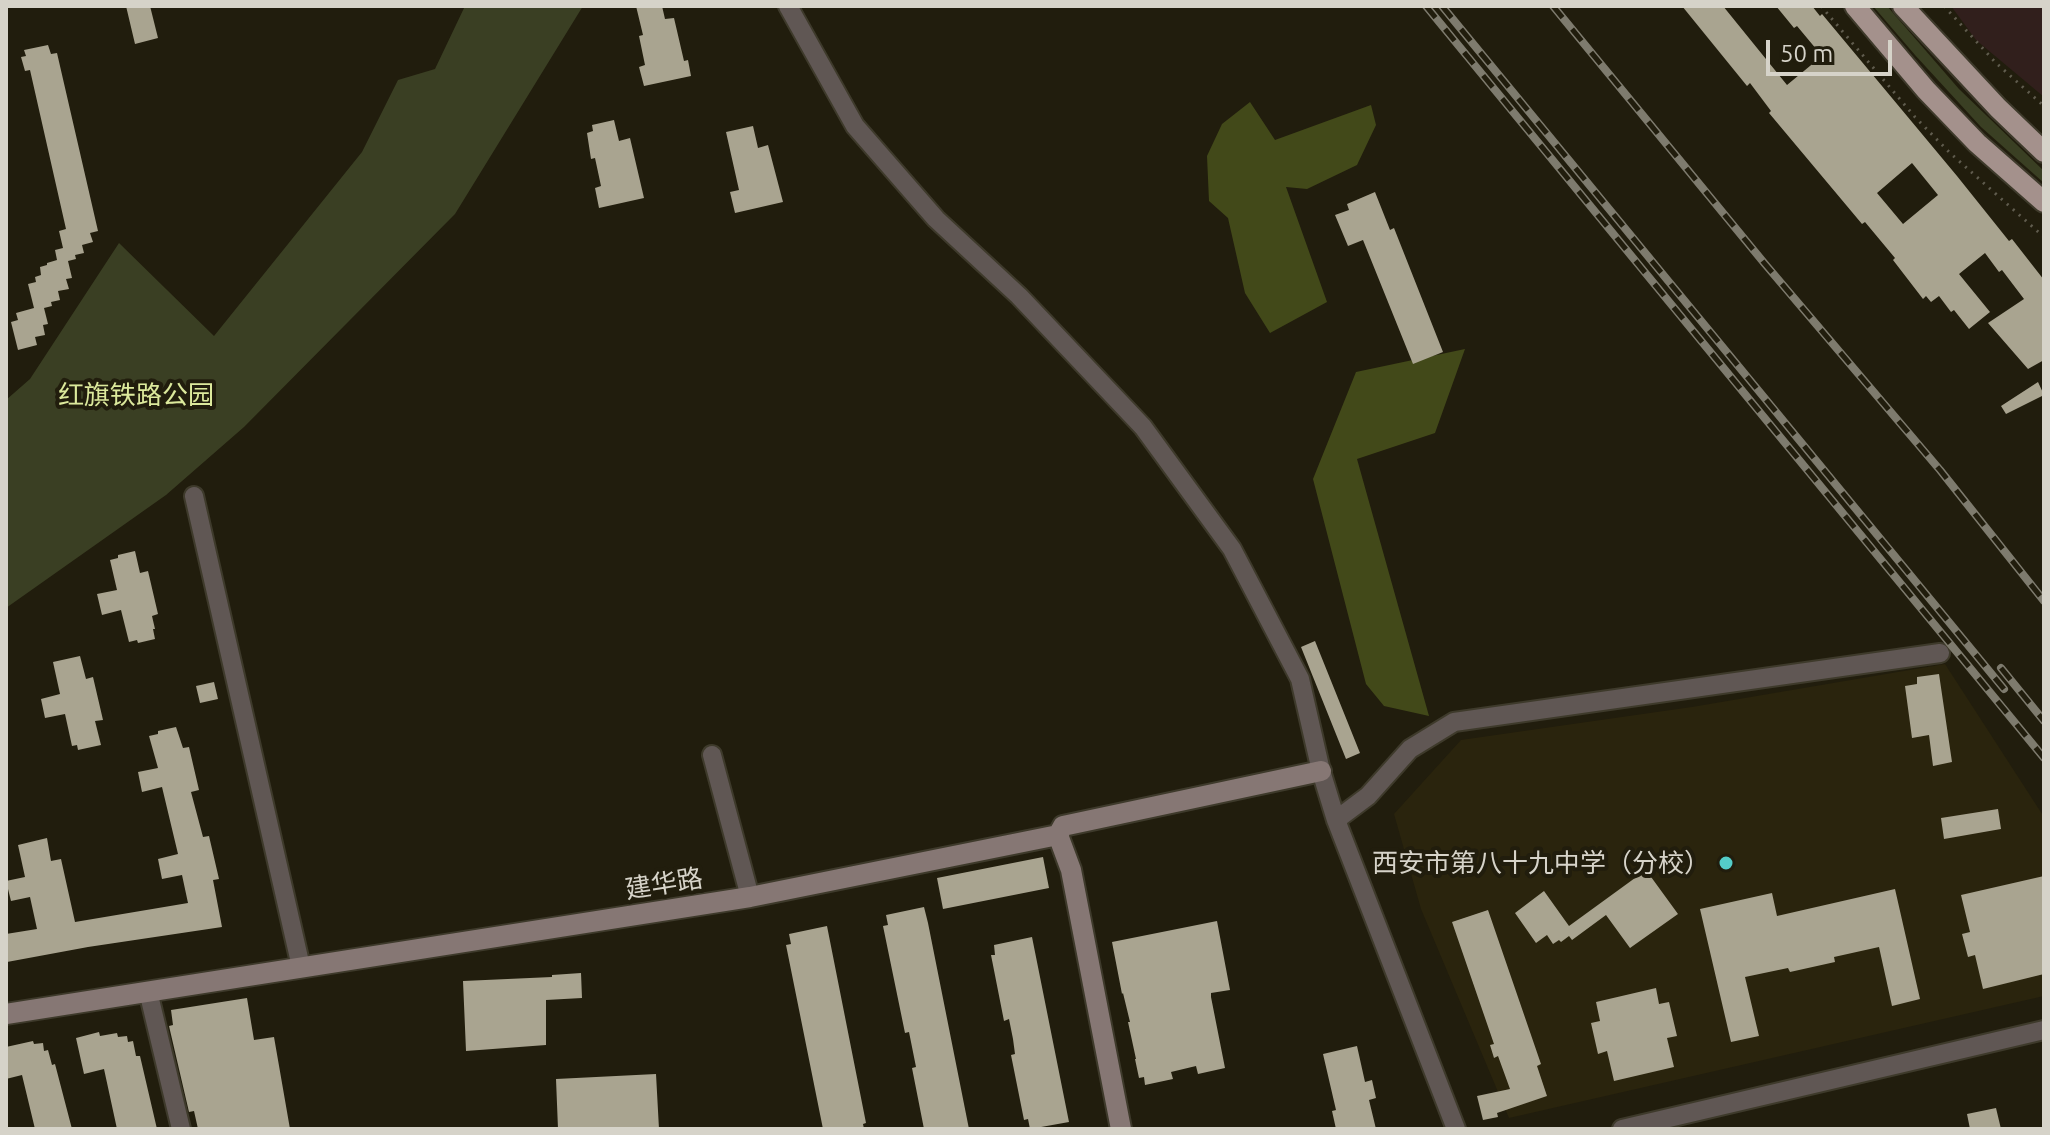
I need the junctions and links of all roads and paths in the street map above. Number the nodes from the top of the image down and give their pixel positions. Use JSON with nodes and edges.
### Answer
{"nodes":[{"id":1,"x":788,"y":6,"type":"edge"},
{"id":2,"x":1821,"y":6,"type":"edge"},
{"id":3,"x":1855,"y":6,"type":"edge"},
{"id":4,"x":1903,"y":6,"type":"edge"},
{"id":5,"x":1944,"y":6,"type":"edge"},
{"id":6,"x":2044,"y":106,"type":"edge"},
{"id":7,"x":2044,"y":152,"type":"edge"},
{"id":8,"x":2044,"y":202,"type":"edge"},
{"id":9,"x":2044,"y":237,"type":"edge"},
{"id":10,"x":194,"y":496,"type":"dead end"},
{"id":11,"x":1940,"y":653,"type":"dead end"},
{"id":12,"x":712,"y":755,"type":"dead end"},
{"id":13,"x":1321,"y":771,"type":"junction"},
{"id":14,"x":1336,"y":820,"type":"junction"},
{"id":15,"x":1058,"y":835,"type":"junction"},
{"id":16,"x":750,"y":897,"type":"junction"},
{"id":17,"x":301,"y":967,"type":"junction"},
{"id":18,"x":148,"y":991,"type":"junction"},
{"id":19,"x":6,"y":1014,"type":"edge"},
{"id":20,"x":2044,"y":1030,"type":"edge"},
{"id":21,"x":181,"y":1129,"type":"edge"},
{"id":22,"x":1121,"y":1129,"type":"edge"},
{"id":23,"x":1456,"y":1129,"type":"edge"},
{"id":24,"x":1622,"y":1129,"type":"edge"}],
"edges":[{"from":1,"to":13,"type":"street"},
{"from":2,"to":9,"type":"path"},
{"from":3,"to":8,"type":"main road"},
{"from":4,"to":7,"type":"main road"},
{"from":5,"to":6,"type":"path"},
{"from":10,"to":17,"type":"street"},
{"from":11,"to":14,"type":"street"},
{"from":12,"to":16,"type":"street"},
{"from":13,"to":14,"type":"street"},
{"from":13,"to":15,"type":"street","name":"建华路"},
{"from":14,"to":23,"type":"street"},
{"from":15,"to":16,"type":"street","name":"建华路"},
{"from":15,"to":22,"type":"street"},
{"from":16,"to":17,"type":"street","name":"建华路"},
{"from":17,"to":18,"type":"street","name":"建华路"},
{"from":18,"to":19,"type":"street","name":"建华路"},
{"from":18,"to":21,"type":"street"},
{"from":20,"to":24,"type":"street"}]}
